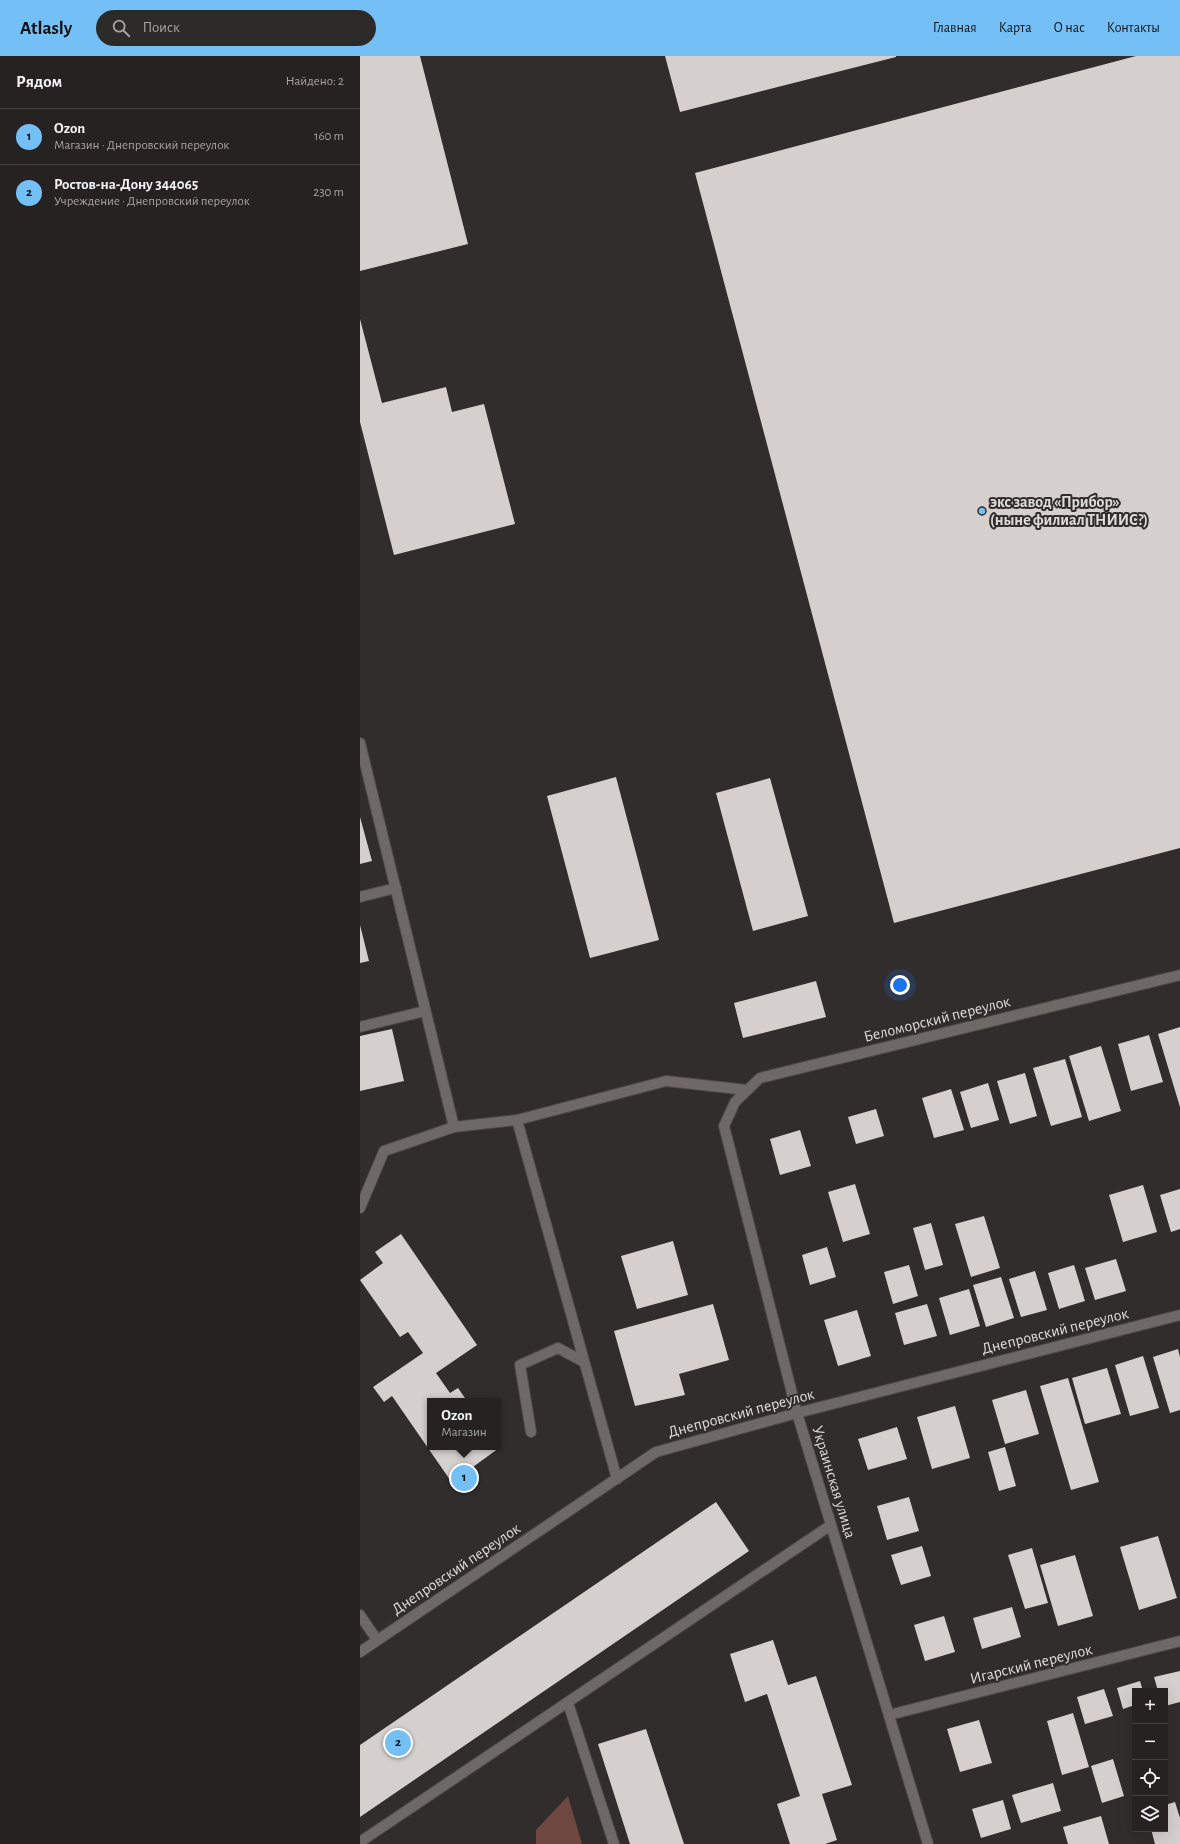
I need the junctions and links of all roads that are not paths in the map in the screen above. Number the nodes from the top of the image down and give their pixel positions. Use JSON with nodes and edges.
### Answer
{"nodes":[{"id":1,"x":360,"y":743,"type":"edge"},
{"id":2,"x":396,"y":888,"type":"junction"},
{"id":3,"x":360,"y":897,"type":"edge"},
{"id":4,"x":1180,"y":975,"type":"edge"},
{"id":5,"x":425,"y":1011,"type":"junction"},
{"id":6,"x":360,"y":1027,"type":"edge"},
{"id":7,"x":747,"y":1090,"type":"junction"},
{"id":8,"x":517,"y":1120,"type":"junction"},
{"id":9,"x":724,"y":1126,"type":"joint"},
{"id":10,"x":454,"y":1127,"type":"junction"},
{"id":11,"x":360,"y":1208,"type":"edge"},
{"id":12,"x":1180,"y":1315,"type":"edge"},
{"id":13,"x":584,"y":1362,"type":"junction"},
{"id":14,"x":798,"y":1413,"type":"junction"},
{"id":15,"x":531,"y":1432,"type":"dead end"},
{"id":16,"x":617,"y":1478,"type":"junction"},
{"id":17,"x":831,"y":1525,"type":"junction"},
{"id":18,"x":360,"y":1615,"type":"edge"},
{"id":19,"x":377,"y":1640,"type":"junction"},
{"id":20,"x":1180,"y":1641,"type":"edge"},
{"id":21,"x":360,"y":1652,"type":"edge"},
{"id":22,"x":568,"y":1703,"type":"junction"},
{"id":23,"x":889,"y":1715,"type":"junction"},
{"id":24,"x":360,"y":1842,"type":"edge"},
{"id":25,"x":614,"y":1844,"type":"edge"},
{"id":26,"x":928,"y":1844,"type":"edge"}],
"edges":[{"from":1,"to":2,"type":"street"},
{"from":2,"to":3,"type":"street"},
{"from":2,"to":5,"type":"street"},
{"from":4,"to":7,"type":"street","name":"Беломорский переулок"},
{"from":5,"to":6,"type":"street"},
{"from":5,"to":10,"type":"street"},
{"from":7,"to":8,"type":"street"},
{"from":7,"to":9,"type":"street","name":"Беломорский переулок"},
{"from":8,"to":10,"type":"street"},
{"from":8,"to":13,"type":"street"},
{"from":9,"to":14,"type":"street","name":"Украинская улица"},
{"from":10,"to":11,"type":"street"},
{"from":12,"to":14,"type":"street","name":"Днепровский переулок"},
{"from":13,"to":15,"type":"street"},
{"from":13,"to":16,"type":"street"},
{"from":14,"to":16,"type":"street","name":"Днепровский переулок"},
{"from":14,"to":17,"type":"street","name":"Украинская улица"},
{"from":16,"to":19,"type":"street","name":"Днепровский переулок"},
{"from":17,"to":22,"type":"street"},
{"from":17,"to":23,"type":"street","name":"Украинская улица"},
{"from":18,"to":19,"type":"street"},
{"from":19,"to":21,"type":"street","name":"Днепровский переулок"},
{"from":20,"to":23,"type":"street","name":"Игарский переулок"},
{"from":22,"to":24,"type":"street"},
{"from":22,"to":25,"type":"street"},
{"from":23,"to":26,"type":"street","name":"Украинская улица"}]}
